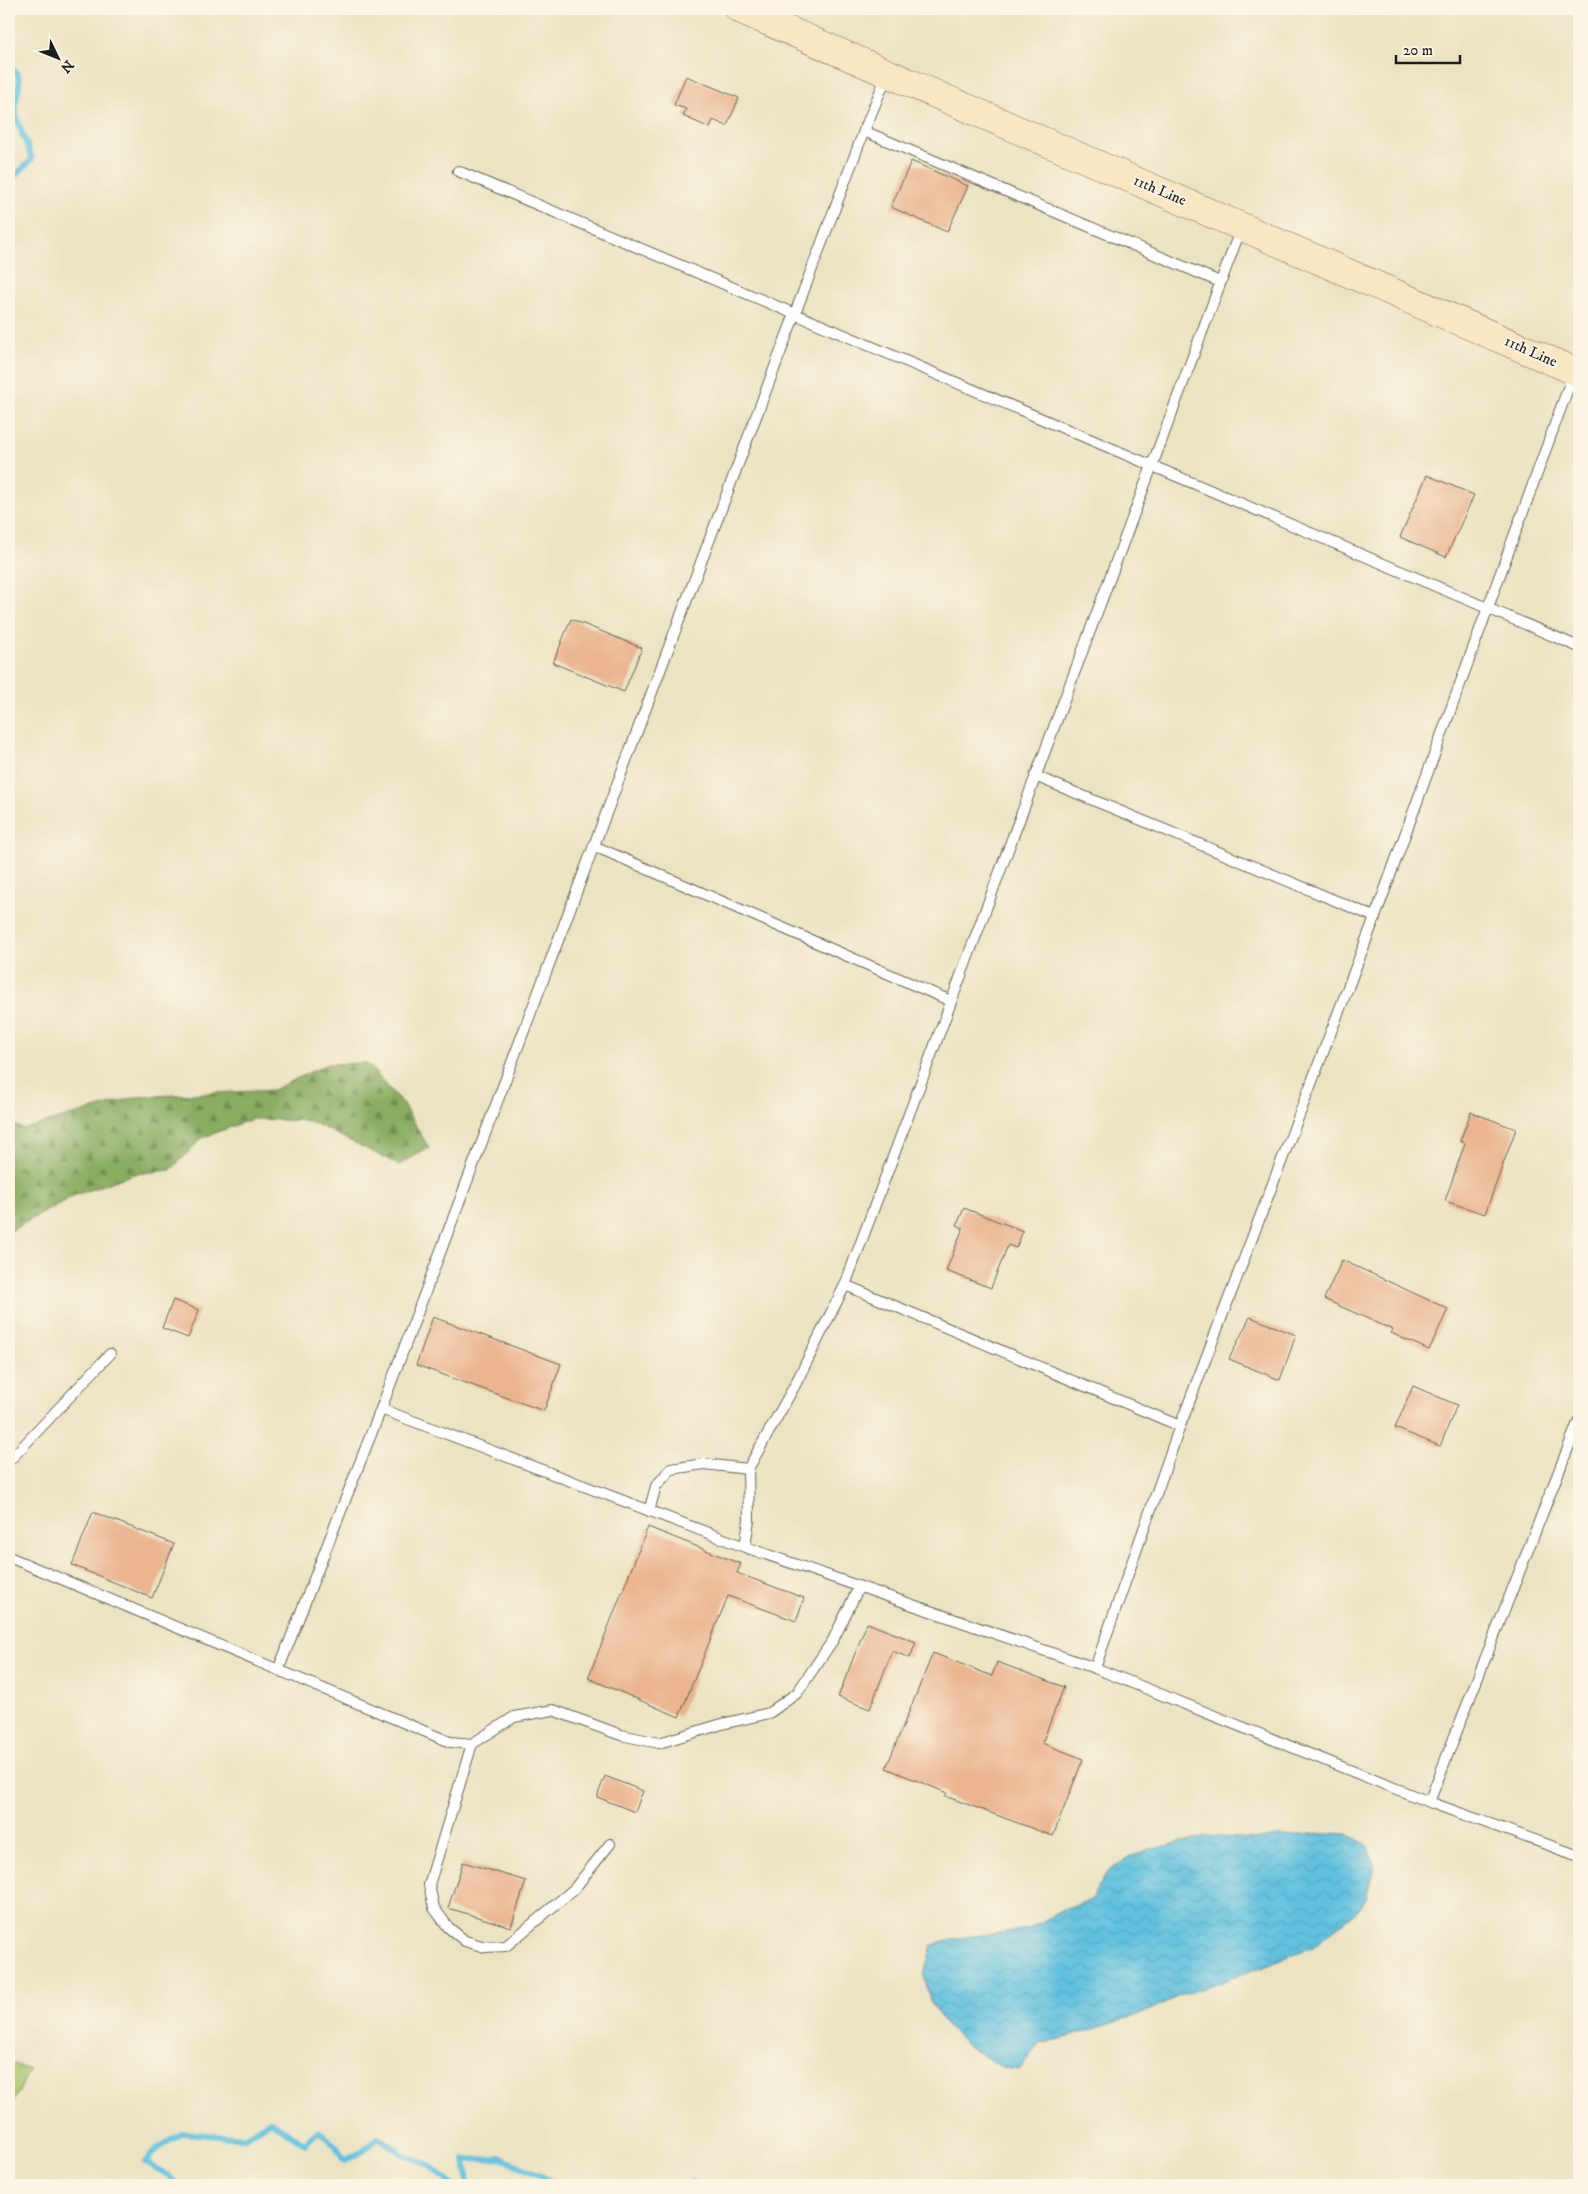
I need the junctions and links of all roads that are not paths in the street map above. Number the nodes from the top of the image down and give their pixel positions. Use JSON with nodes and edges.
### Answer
{"nodes":[{"id":1,"x":739,"y":9,"type":"edge"},
{"id":2,"x":888,"y":73,"type":"junction"},
{"id":3,"x":864,"y":131,"type":"junction"},
{"id":4,"x":458,"y":171,"type":"dead end"},
{"id":5,"x":1242,"y":225,"type":"junction"},
{"id":6,"x":1220,"y":282,"type":"junction"},
{"id":7,"x":795,"y":314,"type":"junction"},
{"id":8,"x":1577,"y":372,"type":"edge"},
{"id":9,"x":1151,"y":466,"type":"junction"},
{"id":10,"x":1488,"y":609,"type":"junction"},
{"id":11,"x":1579,"y":647,"type":"edge"},
{"id":12,"x":1035,"y":776,"type":"junction"},
{"id":13,"x":594,"y":846,"type":"junction"},
{"id":14,"x":1375,"y":917,"type":"junction"},
{"id":15,"x":951,"y":1001,"type":"junction"},
{"id":16,"x":845,"y":1285,"type":"junction"},
{"id":17,"x":110,"y":1354,"type":"dead end"},
{"id":18,"x":381,"y":1409,"type":"junction"},
{"id":19,"x":1579,"y":1420,"type":"edge"},
{"id":20,"x":1180,"y":1426,"type":"junction"},
{"id":21,"x":9,"y":1461,"type":"edge"},
{"id":22,"x":748,"y":1469,"type":"junction"},
{"id":23,"x":649,"y":1511,"type":"junction"},
{"id":24,"x":745,"y":1547,"type":"junction"},
{"id":25,"x":9,"y":1557,"type":"edge"},
{"id":26,"x":858,"y":1587,"type":"junction"},
{"id":27,"x":279,"y":1668,"type":"junction"},
{"id":28,"x":1095,"y":1668,"type":"junction"},
{"id":29,"x":472,"y":1744,"type":"junction"},
{"id":30,"x":1429,"y":1802,"type":"junction"},
{"id":31,"x":610,"y":1844,"type":"dead end"},
{"id":32,"x":1579,"y":1856,"type":"edge"}],
"edges":[{"from":1,"to":2,"type":"main road","name":"11th Line"},
{"from":2,"to":3,"type":"lane"},
{"from":2,"to":5,"type":"main road","name":"11th Line"},
{"from":3,"to":6,"type":"lane"},
{"from":3,"to":7,"type":"lane"},
{"from":4,"to":7,"type":"lane"},
{"from":5,"to":6,"type":"lane"},
{"from":5,"to":8,"type":"main road","name":"11th Line"},
{"from":6,"to":9,"type":"lane"},
{"from":7,"to":9,"type":"lane"},
{"from":7,"to":13,"type":"lane"},
{"from":8,"to":10,"type":"lane"},
{"from":9,"to":10,"type":"lane"},
{"from":9,"to":12,"type":"lane"},
{"from":10,"to":11,"type":"lane"},
{"from":10,"to":14,"type":"lane"},
{"from":12,"to":14,"type":"lane"},
{"from":12,"to":15,"type":"lane"},
{"from":13,"to":15,"type":"lane"},
{"from":13,"to":18,"type":"lane"},
{"from":14,"to":20,"type":"lane"},
{"from":15,"to":16,"type":"lane"},
{"from":16,"to":20,"type":"lane"},
{"from":16,"to":22,"type":"lane"},
{"from":17,"to":21,"type":"lane"},
{"from":18,"to":23,"type":"lane"},
{"from":18,"to":27,"type":"lane"},
{"from":19,"to":30,"type":"lane"},
{"from":20,"to":28,"type":"lane"},
{"from":22,"to":23,"type":"lane"},
{"from":22,"to":24,"type":"lane"},
{"from":23,"to":24,"type":"lane"},
{"from":24,"to":26,"type":"lane"},
{"from":25,"to":27,"type":"lane"},
{"from":26,"to":28,"type":"lane"},
{"from":26,"to":29,"type":"lane"},
{"from":27,"to":29,"type":"lane"},
{"from":28,"to":30,"type":"lane"},
{"from":29,"to":31,"type":"lane"},
{"from":30,"to":32,"type":"lane"}]}
